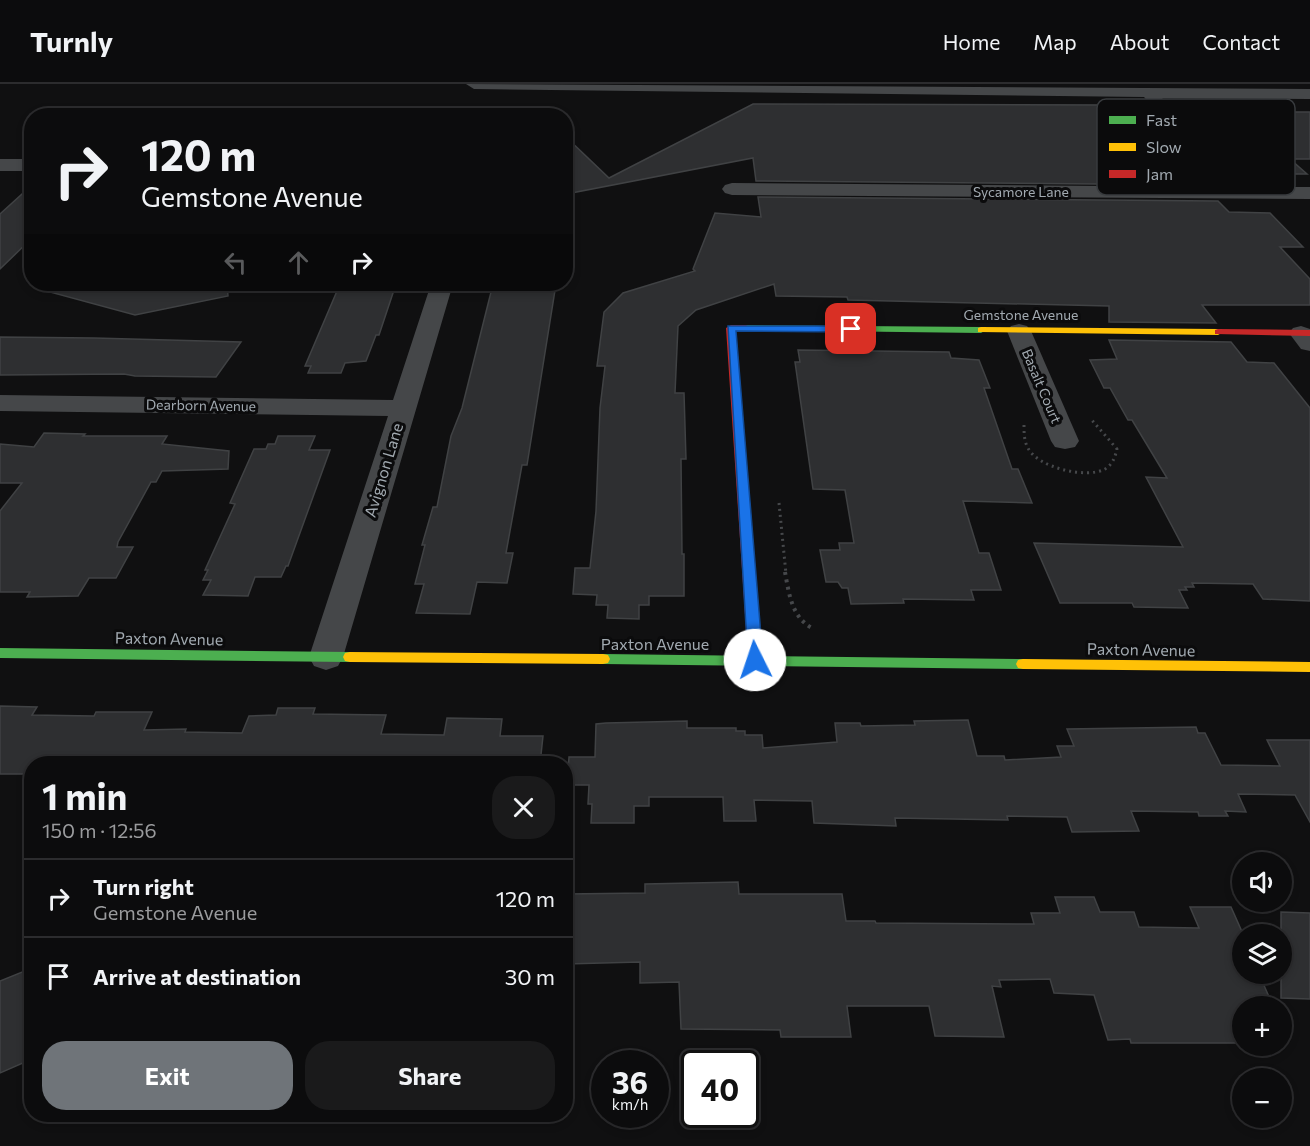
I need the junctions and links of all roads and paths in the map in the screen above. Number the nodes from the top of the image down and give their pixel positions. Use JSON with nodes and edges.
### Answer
{"nodes":[{"id":1,"x":474,"y":84,"type":"edge"},
{"id":2,"x":828,"y":87,"type":"edge"},
{"id":3,"x":1149,"y":93,"type":"junction"},
{"id":4,"x":1310,"y":94,"type":"edge"},
{"id":5,"x":1155,"y":99,"type":"edge"},
{"id":6,"x":24,"y":166,"type":"edge"},
{"id":7,"x":2,"y":167,"type":"edge"},
{"id":8,"x":732,"y":189,"type":"dead end"},
{"id":9,"x":1097,"y":191,"type":"edge"},
{"id":10,"x":1295,"y":193,"type":"edge"},
{"id":11,"x":1310,"y":193,"type":"edge"},
{"id":12,"x":440,"y":291,"type":"edge"},
{"id":13,"x":1019,"y":331,"type":"junction"},
{"id":14,"x":1307,"y":337,"type":"edge"},
{"id":15,"x":0,"y":403,"type":"edge"},
{"id":16,"x":402,"y":408,"type":"junction"},
{"id":17,"x":1089,"y":417,"type":"dead end"},
{"id":18,"x":1024,"y":418,"type":"dead end"},
{"id":19,"x":1065,"y":441,"type":"dead end"},
{"id":20,"x":779,"y":502,"type":"dead end"},
{"id":21,"x":823,"y":630,"type":"dead end"},
{"id":22,"x":0,"y":652,"type":"edge"},
{"id":23,"x":326,"y":657,"type":"junction"},
{"id":24,"x":755,"y":660,"type":"junction"},
{"id":25,"x":1310,"y":668,"type":"edge"}],
"edges":[{"from":1,"to":2,"type":"street"},
{"from":2,"to":3,"type":"street"},
{"from":3,"to":4,"type":"street"},
{"from":3,"to":5,"type":"street"},
{"from":6,"to":7,"type":"street"},
{"from":8,"to":9,"type":"street","name":"Sycamore Lane"},
{"from":10,"to":11,"type":"street","name":"Sycamore Lane"},
{"from":12,"to":16,"type":"street","name":"Avignon Lane"},
{"from":13,"to":14,"type":"street","name":"Gemstone Avenue"},
{"from":13,"to":19,"type":"street","name":"Basalt Court"},
{"from":13,"to":24,"type":"street","name":"Gemstone Avenue"},
{"from":15,"to":16,"type":"street","name":"Dearborn Avenue"},
{"from":16,"to":23,"type":"street","name":"Avignon Lane"},
{"from":17,"to":18,"type":"path"},
{"from":20,"to":21,"type":"path"},
{"from":22,"to":23,"type":"street","name":"Paxton Avenue"},
{"from":23,"to":24,"type":"street","name":"Paxton Avenue"},
{"from":24,"to":25,"type":"street","name":"Paxton Avenue"}]}
